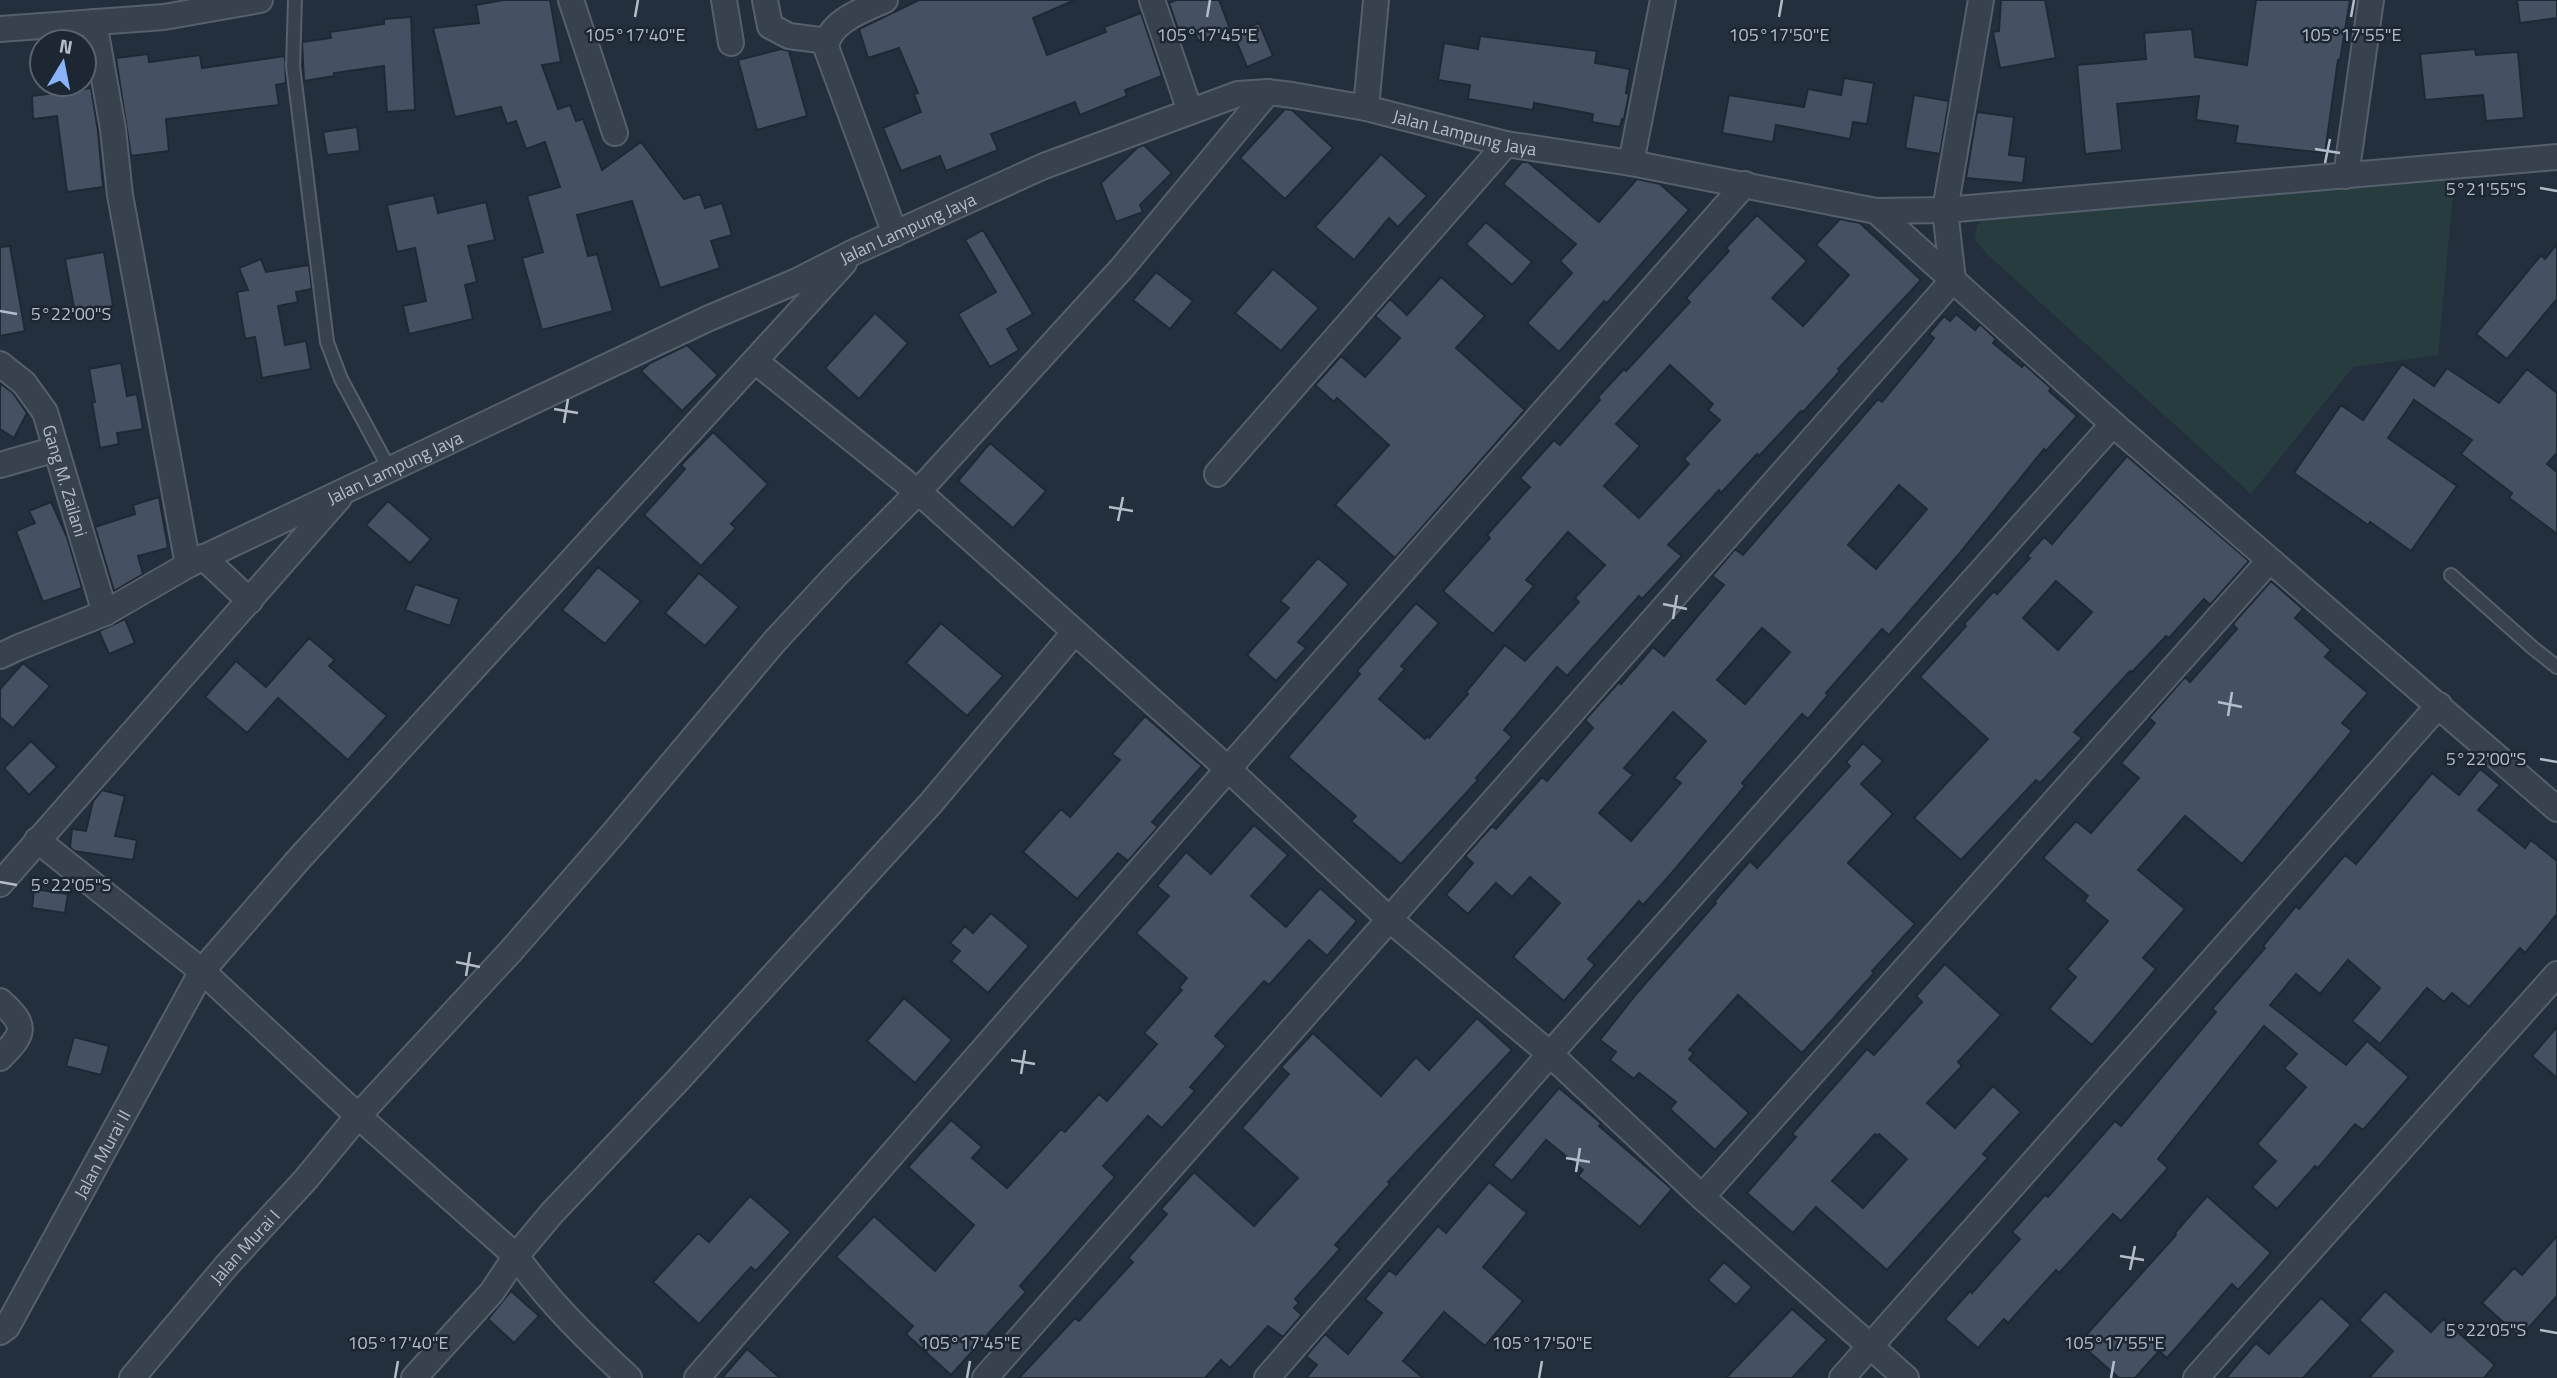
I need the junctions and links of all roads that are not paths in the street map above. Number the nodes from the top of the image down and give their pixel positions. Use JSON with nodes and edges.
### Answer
{"nodes":[{"id":1,"x":260,"y":0,"type":"edge"},
{"id":2,"x":295,"y":0,"type":"edge"},
{"id":3,"x":571,"y":0,"type":"edge"},
{"id":4,"x":724,"y":0,"type":"edge"},
{"id":5,"x":765,"y":0,"type":"edge"},
{"id":6,"x":885,"y":0,"type":"edge"},
{"id":7,"x":1152,"y":0,"type":"edge"},
{"id":8,"x":1376,"y":0,"type":"edge"},
{"id":9,"x":1663,"y":0,"type":"edge"},
{"id":10,"x":1981,"y":0,"type":"edge"},
{"id":11,"x":2371,"y":0,"type":"edge"},
{"id":12,"x":94,"y":22,"type":"junction"},
{"id":13,"x":0,"y":29,"type":"edge"},
{"id":14,"x":827,"y":41,"type":"junction"},
{"id":15,"x":731,"y":43,"type":"dead end"},
{"id":16,"x":1268,"y":92,"type":"junction"},
{"id":17,"x":1366,"y":108,"type":"junction"},
{"id":18,"x":1190,"y":111,"type":"junction"},
{"id":19,"x":615,"y":133,"type":"dead end"},
{"id":20,"x":1506,"y":144,"type":"junction"},
{"id":21,"x":2557,"y":157,"type":"edge"},
{"id":22,"x":1631,"y":163,"type":"junction"},
{"id":23,"x":2346,"y":176,"type":"junction"},
{"id":24,"x":1745,"y":184,"type":"junction"},
{"id":25,"x":1945,"y":210,"type":"junction"},
{"id":26,"x":1875,"y":211,"type":"junction"},
{"id":27,"x":895,"y":234,"type":"junction"},
{"id":28,"x":854,"y":252,"type":"junction"},
{"id":29,"x":1953,"y":280,"type":"junction"},
{"id":30,"x":755,"y":361,"type":"junction"},
{"id":31,"x":0,"y":364,"type":"edge"},
{"id":32,"x":2113,"y":424,"type":"junction"},
{"id":33,"x":56,"y":449,"type":"junction"},
{"id":34,"x":0,"y":465,"type":"edge"},
{"id":35,"x":390,"y":470,"type":"junction"},
{"id":36,"x":1217,"y":474,"type":"dead end"},
{"id":37,"x":344,"y":492,"type":"junction"},
{"id":38,"x":918,"y":492,"type":"junction"},
{"id":39,"x":196,"y":561,"type":"junction"},
{"id":40,"x":2269,"y":561,"type":"junction"},
{"id":41,"x":2451,"y":575,"type":"dead end"},
{"id":42,"x":250,"y":601,"type":"junction"},
{"id":43,"x":105,"y":613,"type":"junction"},
{"id":44,"x":1074,"y":634,"type":"junction"},
{"id":45,"x":0,"y":656,"type":"edge"},
{"id":46,"x":2557,"y":667,"type":"edge"},
{"id":47,"x":2439,"y":705,"type":"junction"},
{"id":48,"x":1228,"y":769,"type":"junction"},
{"id":49,"x":2557,"y":809,"type":"edge"},
{"id":50,"x":37,"y":840,"type":"junction"},
{"id":51,"x":0,"y":884,"type":"edge"},
{"id":52,"x":1389,"y":919,"type":"junction"},
{"id":53,"x":202,"y":971,"type":"junction"},
{"id":54,"x":2557,"y":974,"type":"edge"},
{"id":55,"x":0,"y":1001,"type":"edge"},
{"id":56,"x":1550,"y":1054,"type":"junction"},
{"id":57,"x":0,"y":1058,"type":"edge"},
{"id":58,"x":358,"y":1116,"type":"junction"},
{"id":59,"x":1702,"y":1196,"type":"junction"},
{"id":60,"x":516,"y":1256,"type":"junction"},
{"id":61,"x":0,"y":1332,"type":"edge"},
{"id":62,"x":1870,"y":1346,"type":"junction"},
{"id":63,"x":132,"y":1378,"type":"edge"},
{"id":64,"x":414,"y":1378,"type":"edge"},
{"id":65,"x":629,"y":1378,"type":"edge"},
{"id":66,"x":697,"y":1378,"type":"edge"},
{"id":67,"x":985,"y":1378,"type":"edge"},
{"id":68,"x":1267,"y":1378,"type":"edge"},
{"id":69,"x":1842,"y":1378,"type":"edge"},
{"id":70,"x":1906,"y":1378,"type":"edge"},
{"id":71,"x":2196,"y":1378,"type":"edge"}],
"edges":[{"from":1,"to":12,"type":"street"},
{"from":2,"to":35,"type":"lane"},
{"from":3,"to":19,"type":"street"},
{"from":4,"to":15,"type":"street"},
{"from":5,"to":14,"type":"street"},
{"from":6,"to":14,"type":"street"},
{"from":7,"to":18,"type":"street"},
{"from":8,"to":17,"type":"street"},
{"from":9,"to":22,"type":"street"},
{"from":10,"to":25,"type":"street"},
{"from":11,"to":23,"type":"street"},
{"from":12,"to":13,"type":"street"},
{"from":12,"to":39,"type":"street"},
{"from":14,"to":27,"type":"street"},
{"from":16,"to":17,"type":"street","name":"Jalan Lampung Jaya"},
{"from":16,"to":18,"type":"street","name":"Jalan Lampung Jaya"},
{"from":16,"to":38,"type":"street","name":"Jalan Murai I"},
{"from":17,"to":20,"type":"street","name":"Jalan Lampung Jaya"},
{"from":18,"to":27,"type":"street","name":"Jalan Lampung Jaya"},
{"from":20,"to":22,"type":"street","name":"Jalan Lampung Jaya"},
{"from":20,"to":36,"type":"street"},
{"from":21,"to":23,"type":"street","name":"Jalan Lampung Jaya"},
{"from":22,"to":24,"type":"street","name":"Jalan Lampung Jaya"},
{"from":23,"to":25,"type":"street","name":"Jalan Lampung Jaya"},
{"from":24,"to":26,"type":"street","name":"Jalan Lampung Jaya"},
{"from":24,"to":48,"type":"street"},
{"from":25,"to":26,"type":"street","name":"Jalan Lampung Jaya"},
{"from":25,"to":29,"type":"street"},
{"from":26,"to":29,"type":"street"},
{"from":27,"to":28,"type":"street","name":"Jalan Lampung Jaya"},
{"from":28,"to":30,"type":"street","name":"Jalan Murai II"},
{"from":28,"to":35,"type":"street","name":"Jalan Lampung Jaya"},
{"from":29,"to":32,"type":"street"},
{"from":29,"to":52,"type":"street"},
{"from":30,"to":38,"type":"street"},
{"from":30,"to":53,"type":"street","name":"Jalan Murai II"},
{"from":31,"to":33,"type":"street","name":"Gang M. Zailani"},
{"from":32,"to":40,"type":"street"},
{"from":32,"to":56,"type":"street"},
{"from":33,"to":34,"type":"street"},
{"from":33,"to":43,"type":"street","name":"Gang M. Zailani"},
{"from":35,"to":37,"type":"street","name":"Jalan Lampung Jaya"},
{"from":37,"to":39,"type":"street","name":"Jalan Lampung Jaya"},
{"from":37,"to":42,"type":"street"},
{"from":38,"to":44,"type":"street"},
{"from":38,"to":58,"type":"street","name":"Jalan Murai I"},
{"from":39,"to":42,"type":"street"},
{"from":39,"to":43,"type":"street","name":"Jalan Lampung Jaya"},
{"from":40,"to":47,"type":"street"},
{"from":40,"to":59,"type":"street"},
{"from":41,"to":46,"type":"lane"},
{"from":42,"to":50,"type":"street"},
{"from":43,"to":45,"type":"street","name":"Jalan Lampung Jaya"},
{"from":44,"to":48,"type":"street"},
{"from":44,"to":60,"type":"street"},
{"from":47,"to":49,"type":"street"},
{"from":47,"to":62,"type":"street"},
{"from":48,"to":52,"type":"street"},
{"from":48,"to":66,"type":"street"},
{"from":50,"to":51,"type":"street"},
{"from":50,"to":53,"type":"street"},
{"from":52,"to":56,"type":"street"},
{"from":52,"to":67,"type":"street"},
{"from":53,"to":58,"type":"street"},
{"from":53,"to":61,"type":"street","name":"Jalan Murai II"},
{"from":54,"to":71,"type":"street"},
{"from":55,"to":57,"type":"street"},
{"from":56,"to":59,"type":"street"},
{"from":56,"to":68,"type":"street"},
{"from":58,"to":60,"type":"street"},
{"from":58,"to":63,"type":"street","name":"Jalan Murai I"},
{"from":59,"to":62,"type":"street"},
{"from":60,"to":64,"type":"street"},
{"from":60,"to":65,"type":"street"},
{"from":62,"to":69,"type":"street"},
{"from":62,"to":70,"type":"street"}]}
